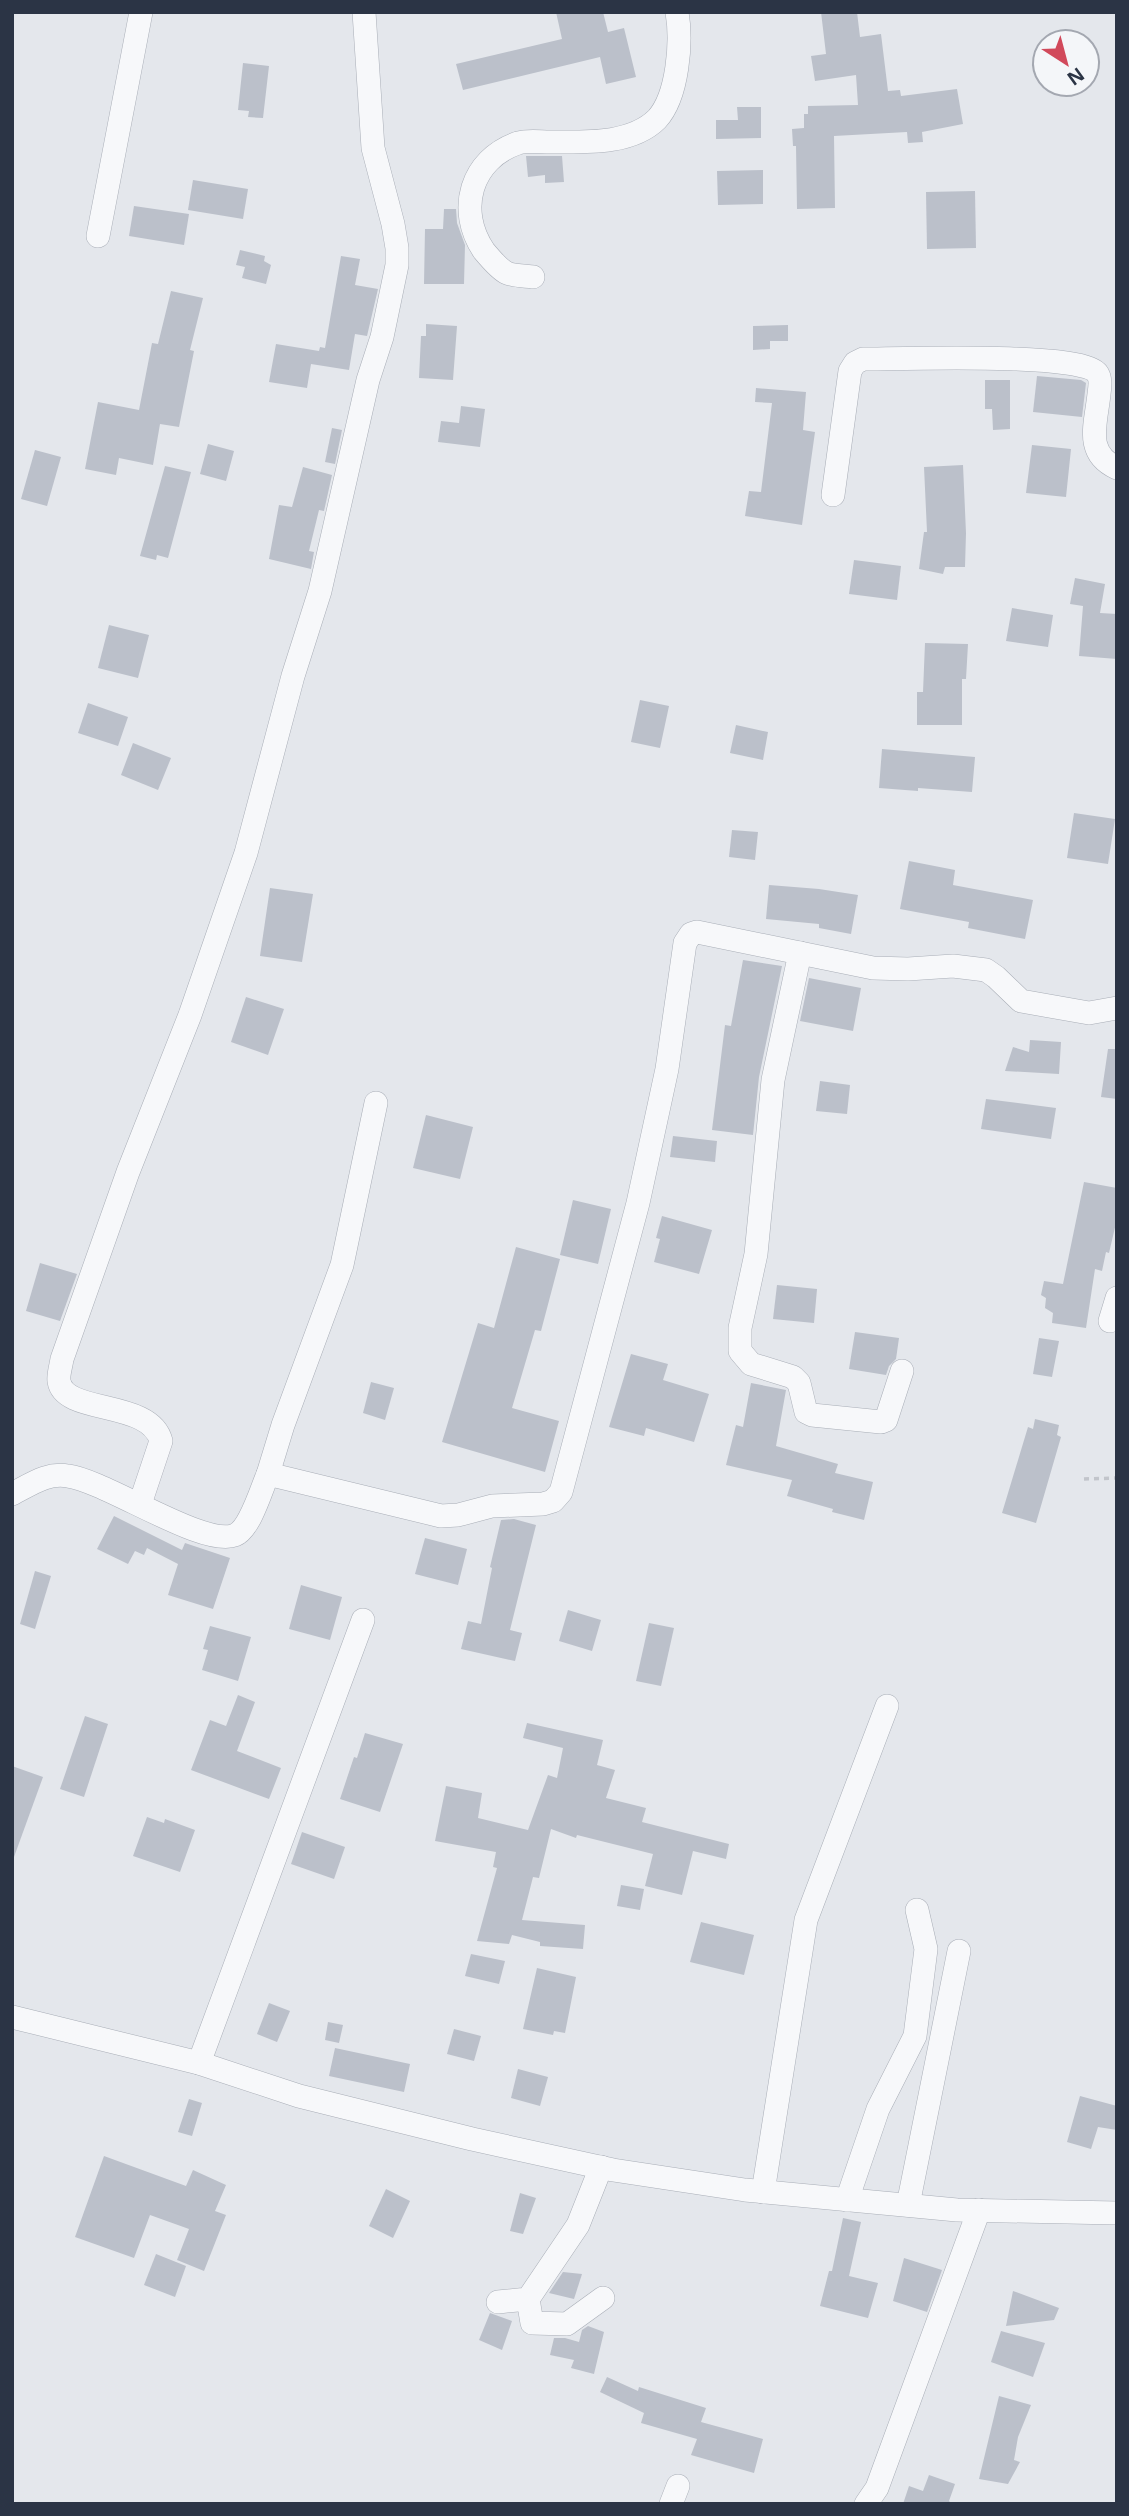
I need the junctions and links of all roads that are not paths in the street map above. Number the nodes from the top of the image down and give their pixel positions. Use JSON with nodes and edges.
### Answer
{"nodes":[{"id":1,"x":141,"y":12,"type":"edge"},
{"id":2,"x":364,"y":12,"type":"edge"},
{"id":3,"x":677,"y":12,"type":"edge"},
{"id":4,"x":98,"y":236,"type":"dead end"},
{"id":5,"x":533,"y":277,"type":"dead end"},
{"id":6,"x":1117,"y":468,"type":"edge"},
{"id":7,"x":833,"y":495,"type":"dead end"},
{"id":8,"x":800,"y":953,"type":"junction"},
{"id":9,"x":1117,"y":1008,"type":"edge"},
{"id":10,"x":376,"y":1103,"type":"dead end"},
{"id":11,"x":1117,"y":1298,"type":"edge"},
{"id":12,"x":1110,"y":1321,"type":"dead end"},
{"id":13,"x":902,"y":1371,"type":"dead end"},
{"id":14,"x":268,"y":1474,"type":"junction"},
{"id":15,"x":12,"y":1494,"type":"edge"},
{"id":16,"x":140,"y":1504,"type":"junction"},
{"id":17,"x":363,"y":1620,"type":"dead end"},
{"id":18,"x":887,"y":1706,"type":"dead end"},
{"id":19,"x":917,"y":1910,"type":"dead end"},
{"id":20,"x":959,"y":1951,"type":"dead end"},
{"id":21,"x":12,"y":2017,"type":"edge"},
{"id":22,"x":199,"y":2063,"type":"junction"},
{"id":23,"x":601,"y":2167,"type":"junction"},
{"id":24,"x":763,"y":2192,"type":"junction"},
{"id":25,"x":847,"y":2200,"type":"junction"},
{"id":26,"x":908,"y":2205,"type":"junction"},
{"id":27,"x":979,"y":2210,"type":"junction"},
{"id":28,"x":1117,"y":2213,"type":"edge"},
{"id":29,"x":603,"y":2298,"type":"dead end"},
{"id":30,"x":528,"y":2299,"type":"junction"},
{"id":31,"x":498,"y":2302,"type":"dead end"},
{"id":32,"x":866,"y":2504,"type":"edge"}],
"edges":[{"from":1,"to":4,"type":"street"},
{"from":2,"to":16,"type":"street"},
{"from":3,"to":5,"type":"street"},
{"from":6,"to":7,"type":"street"},
{"from":8,"to":9,"type":"street"},
{"from":8,"to":13,"type":"street"},
{"from":8,"to":14,"type":"street"},
{"from":10,"to":14,"type":"street"},
{"from":11,"to":12,"type":"street"},
{"from":14,"to":16,"type":"street"},
{"from":15,"to":16,"type":"street"},
{"from":17,"to":22,"type":"street"},
{"from":18,"to":24,"type":"street"},
{"from":19,"to":25,"type":"street"},
{"from":20,"to":26,"type":"street"},
{"from":21,"to":22,"type":"street"},
{"from":22,"to":23,"type":"street"},
{"from":23,"to":24,"type":"street"},
{"from":23,"to":30,"type":"street"},
{"from":24,"to":25,"type":"street"},
{"from":25,"to":26,"type":"street"},
{"from":26,"to":27,"type":"street"},
{"from":27,"to":28,"type":"street"},
{"from":27,"to":32,"type":"street"},
{"from":29,"to":30,"type":"street"},
{"from":30,"to":31,"type":"street"}]}
